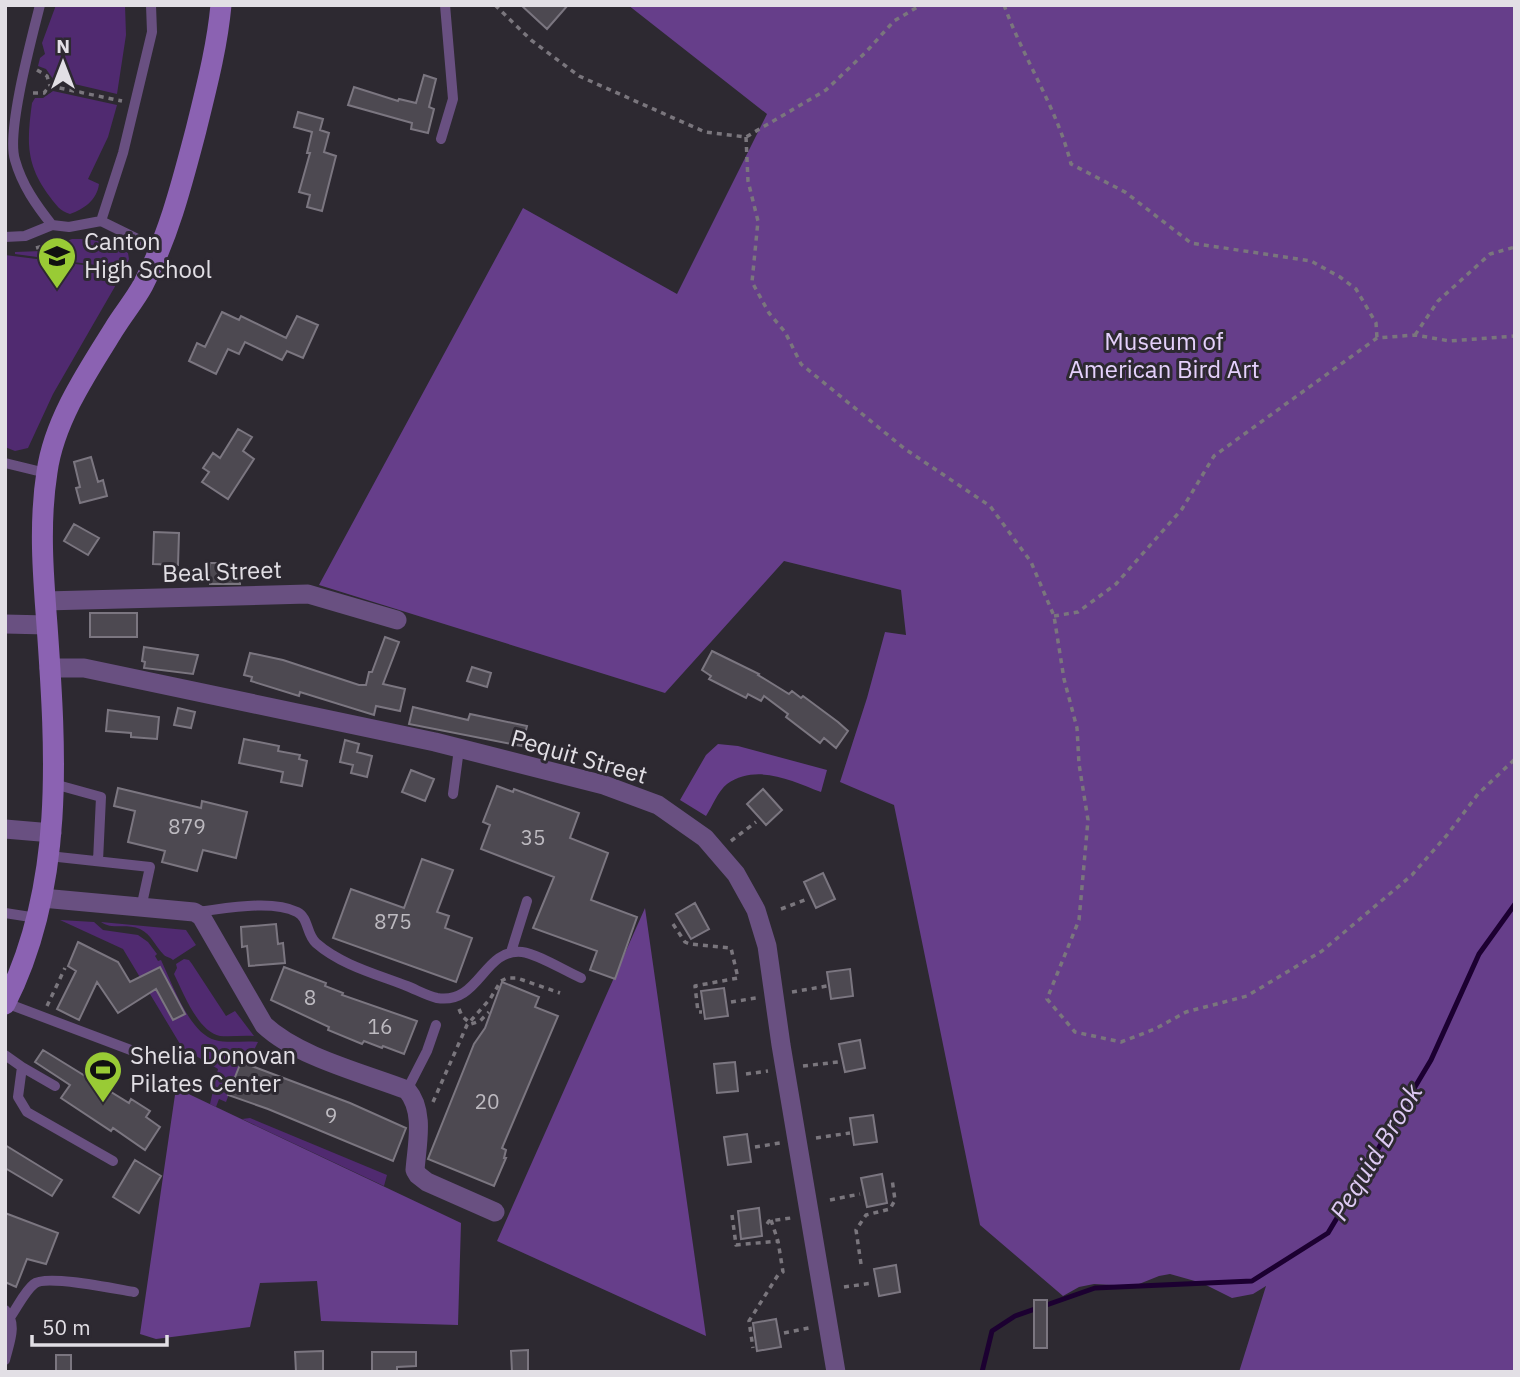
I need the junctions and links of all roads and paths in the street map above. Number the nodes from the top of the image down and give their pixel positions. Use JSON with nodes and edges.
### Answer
{"nodes":[{"id":1,"x":40,"y":5,"type":"edge"},
{"id":2,"x":151,"y":5,"type":"edge"},
{"id":3,"x":221,"y":5,"type":"edge"},
{"id":4,"x":445,"y":5,"type":"edge"},
{"id":5,"x":495,"y":5,"type":"edge"},
{"id":6,"x":921,"y":5,"type":"edge"},
{"id":7,"x":1004,"y":5,"type":"edge"},
{"id":8,"x":26,"y":67,"type":"junction"},
{"id":9,"x":50,"y":86,"type":"junction"},
{"id":10,"x":21,"y":91,"type":"junction"},
{"id":11,"x":135,"y":103,"type":"junction"},
{"id":12,"x":746,"y":137,"type":"junction"},
{"id":13,"x":440,"y":139,"type":"dead end"},
{"id":14,"x":9,"y":159,"type":"edge"},
{"id":15,"x":101,"y":221,"type":"junction"},
{"id":16,"x":52,"y":225,"type":"junction"},
{"id":17,"x":5,"y":237,"type":"edge"},
{"id":18,"x":64,"y":240,"type":"dead end"},
{"id":19,"x":1515,"y":247,"type":"edge"},
{"id":20,"x":26,"y":249,"type":"dead end"},
{"id":21,"x":160,"y":250,"type":"junction"},
{"id":22,"x":1415,"y":335,"type":"junction"},
{"id":23,"x":1515,"y":336,"type":"edge"},
{"id":24,"x":1377,"y":338,"type":"junction"},
{"id":25,"x":5,"y":463,"type":"edge"},
{"id":26,"x":47,"y":473,"type":"junction"},
{"id":27,"x":45,"y":601,"type":"junction"},
{"id":28,"x":1054,"y":616,"type":"junction"},
{"id":29,"x":397,"y":620,"type":"dead end"},
{"id":30,"x":5,"y":624,"type":"edge"},
{"id":31,"x":47,"y":625,"type":"junction"},
{"id":32,"x":49,"y":667,"type":"junction"},
{"id":33,"x":459,"y":749,"type":"junction"},
{"id":34,"x":1515,"y":760,"type":"edge"},
{"id":35,"x":54,"y":784,"type":"junction"},
{"id":36,"x":453,"y":794,"type":"dead end"},
{"id":37,"x":756,"y":822,"type":"dead end"},
{"id":38,"x":5,"y":829,"type":"edge"},
{"id":39,"x":52,"y":833,"type":"junction"},
{"id":40,"x":731,"y":841,"type":"dead end"},
{"id":41,"x":49,"y":856,"type":"junction"},
{"id":42,"x":98,"y":861,"type":"junction"},
{"id":43,"x":805,"y":900,"type":"dead end"},
{"id":44,"x":527,"y":901,"type":"dead end"},
{"id":45,"x":40,"y":908,"type":"junction"},
{"id":46,"x":141,"y":908,"type":"junction"},
{"id":47,"x":781,"y":909,"type":"dead end"},
{"id":48,"x":194,"y":912,"type":"junction"},
{"id":49,"x":5,"y":913,"type":"edge"},
{"id":50,"x":673,"y":924,"type":"dead end"},
{"id":51,"x":511,"y":952,"type":"junction"},
{"id":52,"x":65,"y":968,"type":"dead end"},
{"id":53,"x":581,"y":978,"type":"dead end"},
{"id":54,"x":827,"y":986,"type":"dead end"},
{"id":55,"x":561,"y":993,"type":"dead end"},
{"id":56,"x":774,"y":995,"type":"junction"},
{"id":57,"x":456,"y":997,"type":"junction"},
{"id":58,"x":731,"y":1002,"type":"dead end"},
{"id":59,"x":5,"y":1003,"type":"edge"},
{"id":60,"x":489,"y":1012,"type":"dead end"},
{"id":61,"x":702,"y":1012,"type":"dead end"},
{"id":62,"x":41,"y":1017,"type":"junction"},
{"id":63,"x":468,"y":1024,"type":"junction"},
{"id":64,"x":436,"y":1025,"type":"dead end"},
{"id":65,"x":136,"y":1052,"type":"dead end"},
{"id":66,"x":5,"y":1055,"type":"edge"},
{"id":67,"x":22,"y":1067,"type":"junction"},
{"id":68,"x":55,"y":1086,"type":"dead end"},
{"id":69,"x":407,"y":1090,"type":"junction"},
{"id":70,"x":429,"y":1111,"type":"dead end"},
{"id":71,"x":113,"y":1161,"type":"dead end"},
{"id":72,"x":892,"y":1179,"type":"dead end"},
{"id":73,"x":860,"y":1194,"type":"dead end"},
{"id":74,"x":830,"y":1200,"type":"dead end"},
{"id":75,"x":495,"y":1212,"type":"dead end"},
{"id":76,"x":732,"y":1216,"type":"dead end"},
{"id":77,"x":797,"y":1217,"type":"dead end"},
{"id":78,"x":778,"y":1241,"type":"junction"},
{"id":79,"x":861,"y":1264,"type":"dead end"},
{"id":80,"x":873,"y":1283,"type":"dead end"},
{"id":81,"x":844,"y":1287,"type":"dead end"},
{"id":82,"x":134,"y":1292,"type":"dead end"},
{"id":83,"x":8,"y":1313,"type":"edge"},
{"id":84,"x":814,"y":1327,"type":"dead end"},
{"id":85,"x":784,"y":1332,"type":"dead end"},
{"id":86,"x":753,"y":1348,"type":"dead end"},
{"id":87,"x":5,"y":1360,"type":"edge"},
{"id":88,"x":836,"y":1372,"type":"edge"}],
"edges":[{"from":1,"to":8,"type":"lane"},
{"from":2,"to":11,"type":"lane"},
{"from":3,"to":21,"type":"main road"},
{"from":4,"to":13,"type":"lane"},
{"from":5,"to":12,"type":"path"},
{"from":6,"to":12,"type":"path"},
{"from":7,"to":24,"type":"path"},
{"from":8,"to":9,"type":"path"},
{"from":8,"to":10,"type":"lane"},
{"from":9,"to":10,"type":"path"},
{"from":9,"to":11,"type":"path"},
{"from":10,"to":14,"type":"lane"},
{"from":11,"to":15,"type":"lane"},
{"from":12,"to":28,"type":"path"},
{"from":14,"to":16,"type":"lane"},
{"from":15,"to":16,"type":"lane"},
{"from":15,"to":21,"type":"lane"},
{"from":16,"to":17,"type":"lane"},
{"from":18,"to":20,"type":"path"},
{"from":19,"to":22,"type":"path"},
{"from":21,"to":26,"type":"main road"},
{"from":22,"to":23,"type":"path"},
{"from":22,"to":24,"type":"path"},
{"from":24,"to":28,"type":"path"},
{"from":25,"to":26,"type":"lane"},
{"from":26,"to":27,"type":"main road"},
{"from":27,"to":29,"type":"street","name":"Beal Street"},
{"from":27,"to":31,"type":"main road"},
{"from":28,"to":34,"type":"path"},
{"from":30,"to":31,"type":"street"},
{"from":31,"to":32,"type":"main road"},
{"from":32,"to":33,"type":"street","name":"Pequit Street"},
{"from":32,"to":35,"type":"main road"},
{"from":33,"to":36,"type":"lane"},
{"from":33,"to":56,"type":"street","name":"Pequit Street"},
{"from":35,"to":39,"type":"main road"},
{"from":35,"to":42,"type":"lane"},
{"from":37,"to":40,"type":"path"},
{"from":38,"to":39,"type":"street"},
{"from":39,"to":41,"type":"main road"},
{"from":41,"to":42,"type":"lane"},
{"from":41,"to":45,"type":"main road"},
{"from":42,"to":46,"type":"lane"},
{"from":43,"to":47,"type":"path"},
{"from":44,"to":51,"type":"lane"},
{"from":45,"to":46,"type":"street"},
{"from":45,"to":49,"type":"lane"},
{"from":45,"to":59,"type":"main road"},
{"from":46,"to":48,"type":"street"},
{"from":48,"to":57,"type":"lane"},
{"from":48,"to":69,"type":"street"},
{"from":50,"to":61,"type":"path"},
{"from":51,"to":53,"type":"lane"},
{"from":51,"to":57,"type":"lane"},
{"from":52,"to":62,"type":"path"},
{"from":54,"to":56,"type":"path"},
{"from":55,"to":63,"type":"path"},
{"from":56,"to":58,"type":"path"},
{"from":56,"to":88,"type":"street","name":"Pequit Street"},
{"from":57,"to":63,"type":"path"},
{"from":59,"to":62,"type":"lane"},
{"from":60,"to":63,"type":"path"},
{"from":62,"to":65,"type":"lane"},
{"from":63,"to":70,"type":"path"},
{"from":64,"to":69,"type":"lane"},
{"from":66,"to":67,"type":"lane"},
{"from":67,"to":68,"type":"lane"},
{"from":67,"to":71,"type":"lane"},
{"from":69,"to":75,"type":"street"},
{"from":72,"to":79,"type":"path"},
{"from":73,"to":74,"type":"path"},
{"from":76,"to":78,"type":"path"},
{"from":77,"to":78,"type":"path"},
{"from":78,"to":86,"type":"path"},
{"from":80,"to":81,"type":"path"},
{"from":82,"to":83,"type":"lane"},
{"from":83,"to":87,"type":"lane"},
{"from":84,"to":85,"type":"path"}]}
